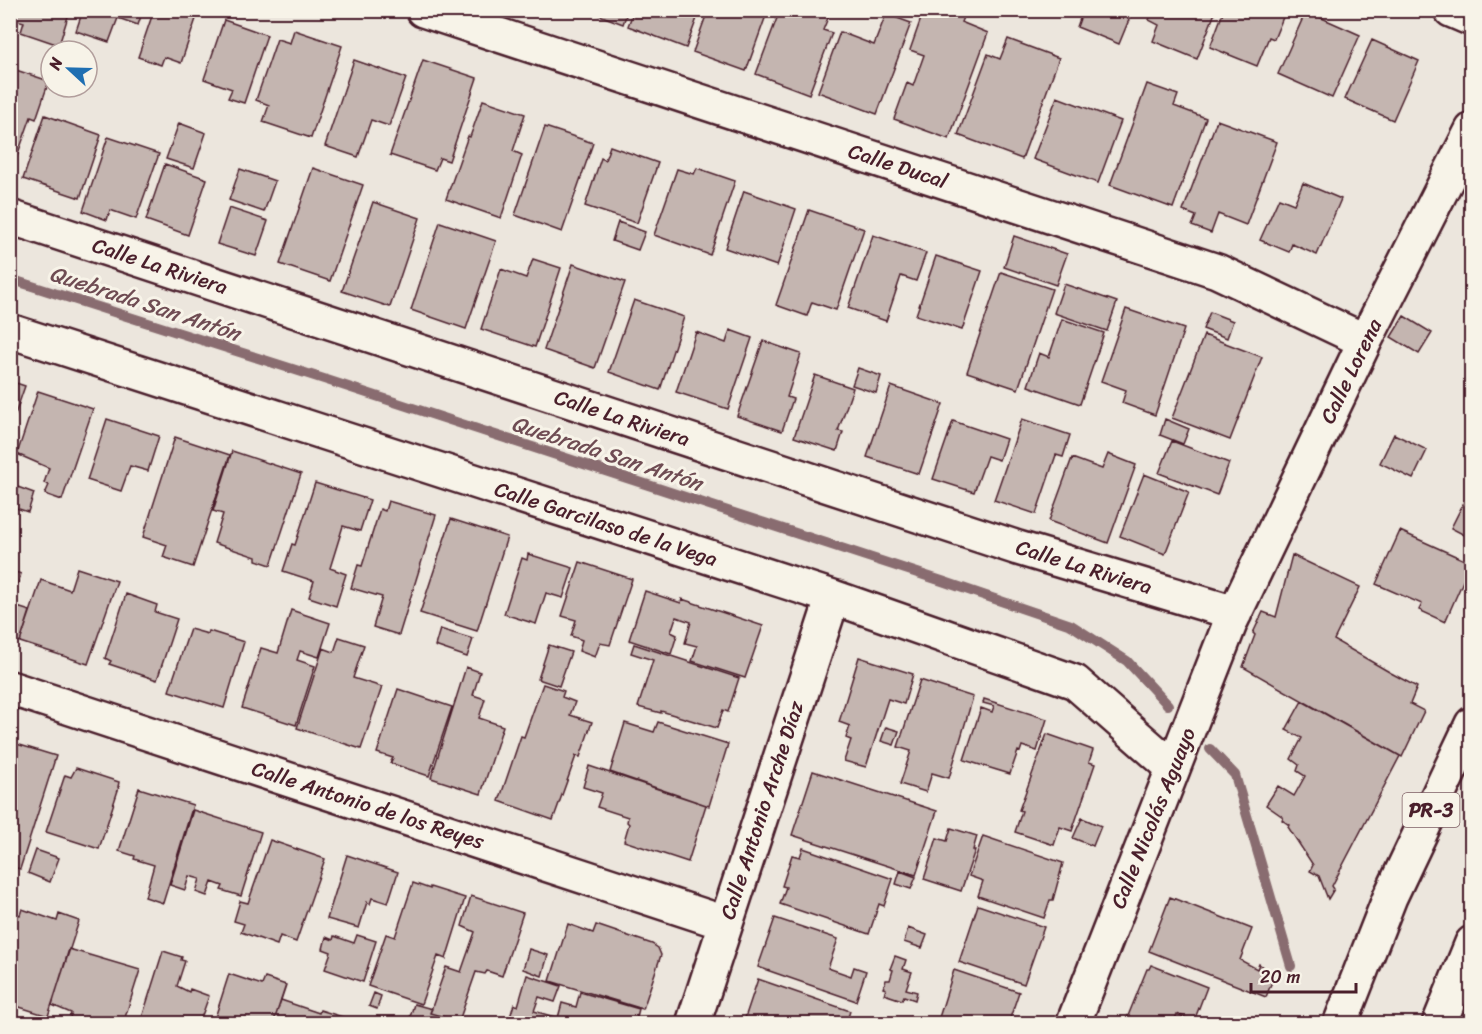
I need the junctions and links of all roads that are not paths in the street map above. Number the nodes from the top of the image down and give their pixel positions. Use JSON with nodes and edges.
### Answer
{"nodes":[{"id":1,"x":423,"y":10,"type":"edge"},
{"id":2,"x":1451,"y":10,"type":"edge"},
{"id":3,"x":1472,"y":19,"type":"edge"},
{"id":4,"x":1472,"y":130,"type":"edge"},
{"id":5,"x":10,"y":217,"type":"edge"},
{"id":6,"x":10,"y":331,"type":"edge"},
{"id":7,"x":1365,"y":341,"type":"junction"},
{"id":8,"x":832,"y":597,"type":"junction"},
{"id":9,"x":1235,"y":613,"type":"junction"},
{"id":10,"x":10,"y":688,"type":"edge"},
{"id":11,"x":1472,"y":724,"type":"edge"},
{"id":12,"x":1173,"y":768,"type":"junction"},
{"id":13,"x":725,"y":923,"type":"junction"},
{"id":14,"x":1472,"y":943,"type":"edge"},
{"id":15,"x":693,"y":1023,"type":"edge"},
{"id":16,"x":1072,"y":1023,"type":"edge"},
{"id":17,"x":1340,"y":1023,"type":"edge"},
{"id":18,"x":1439,"y":1023,"type":"edge"}],
"edges":[{"from":1,"to":7,"type":"main road","name":"Calle Ducal"},
{"from":2,"to":3,"type":"main road"},
{"from":4,"to":7,"type":"main road","name":"Calle Lorena"},
{"from":5,"to":9,"type":"main road","name":"Calle La Riviera"},
{"from":6,"to":8,"type":"main road","name":"Calle Garcilaso de la Vega"},
{"from":7,"to":9,"type":"main road","name":"Calle Lorena"},
{"from":8,"to":12,"type":"main road","name":"Calle Garcilaso de la Vega"},
{"from":8,"to":13,"type":"main road","name":"Calle Antonio Arche Díaz"},
{"from":9,"to":12,"type":"main road","name":"Calle Nicolás Aguayo"},
{"from":10,"to":13,"type":"main road","name":"Calle Antonio de los Reyes"},
{"from":11,"to":17,"type":"main road","number":"PR-3"},
{"from":12,"to":16,"type":"main road","name":"Calle Nicolás Aguayo"},
{"from":13,"to":15,"type":"main road","name":"Calle Antonio Arche Díaz"},
{"from":14,"to":18,"type":"main road"}]}
